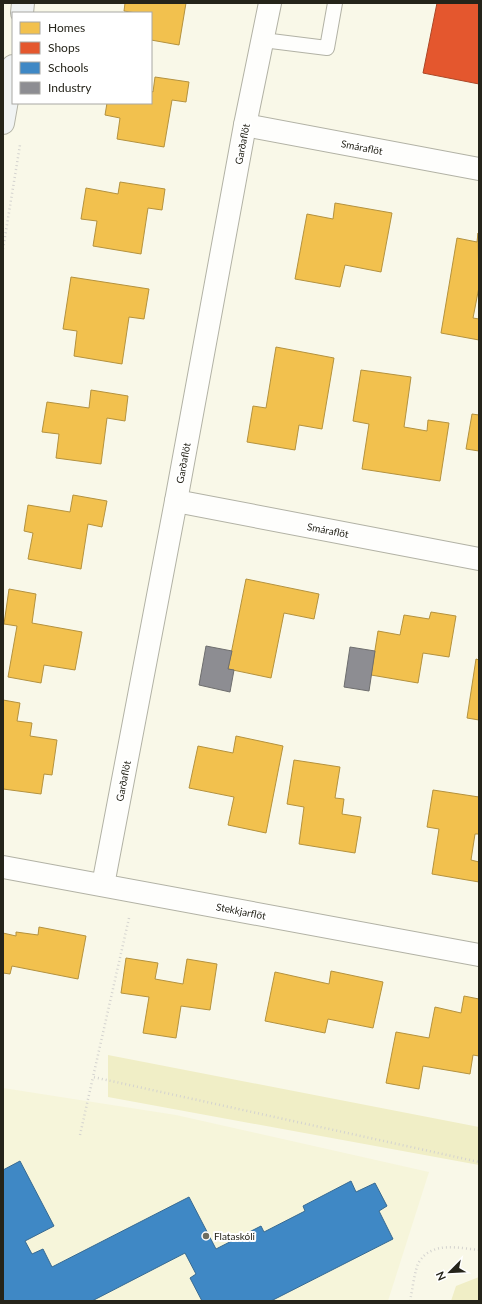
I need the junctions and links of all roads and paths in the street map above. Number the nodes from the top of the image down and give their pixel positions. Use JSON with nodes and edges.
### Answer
{"nodes":[{"id":1,"x":270,"y":3,"type":"edge"},
{"id":2,"x":334,"y":3,"type":"edge"},
{"id":3,"x":263,"y":40,"type":"junction"},
{"id":4,"x":12,"y":72,"type":"edge"},
{"id":5,"x":3,"y":123,"type":"edge"},
{"id":6,"x":245,"y":125,"type":"junction"},
{"id":7,"x":21,"y":142,"type":"dead end"},
{"id":8,"x":479,"y":169,"type":"edge"},
{"id":9,"x":3,"y":249,"type":"edge"},
{"id":10,"x":176,"y":501,"type":"junction"},
{"id":11,"x":479,"y":559,"type":"edge"},
{"id":12,"x":3,"y":866,"type":"edge"},
{"id":13,"x":103,"y":885,"type":"junction"},
{"id":14,"x":136,"y":891,"type":"junction"},
{"id":15,"x":479,"y":955,"type":"edge"},
{"id":16,"x":94,"y":1077,"type":"junction"},
{"id":17,"x":80,"y":1135,"type":"dead end"},
{"id":18,"x":479,"y":1162,"type":"edge"},
{"id":19,"x":479,"y":1250,"type":"edge"},
{"id":20,"x":410,"y":1301,"type":"edge"}],
"edges":[{"from":1,"to":3,"type":"street","name":"Garðaflöt"},
{"from":2,"to":3,"type":"lane"},
{"from":3,"to":6,"type":"street","name":"Garðaflöt"},
{"from":4,"to":5,"type":"main road"},
{"from":6,"to":8,"type":"street","name":"Smáraflöt"},
{"from":6,"to":10,"type":"street","name":"Garðaflöt"},
{"from":7,"to":9,"type":"path"},
{"from":10,"to":11,"type":"street","name":"Smáraflöt"},
{"from":10,"to":13,"type":"street","name":"Garðaflöt"},
{"from":12,"to":13,"type":"street","name":"Stekkjarflöt"},
{"from":13,"to":14,"type":"street","name":"Stekkjarflöt"},
{"from":14,"to":15,"type":"street","name":"Stekkjarflöt"},
{"from":14,"to":16,"type":"path"},
{"from":16,"to":17,"type":"path"},
{"from":16,"to":18,"type":"path"},
{"from":19,"to":20,"type":"path"}]}
